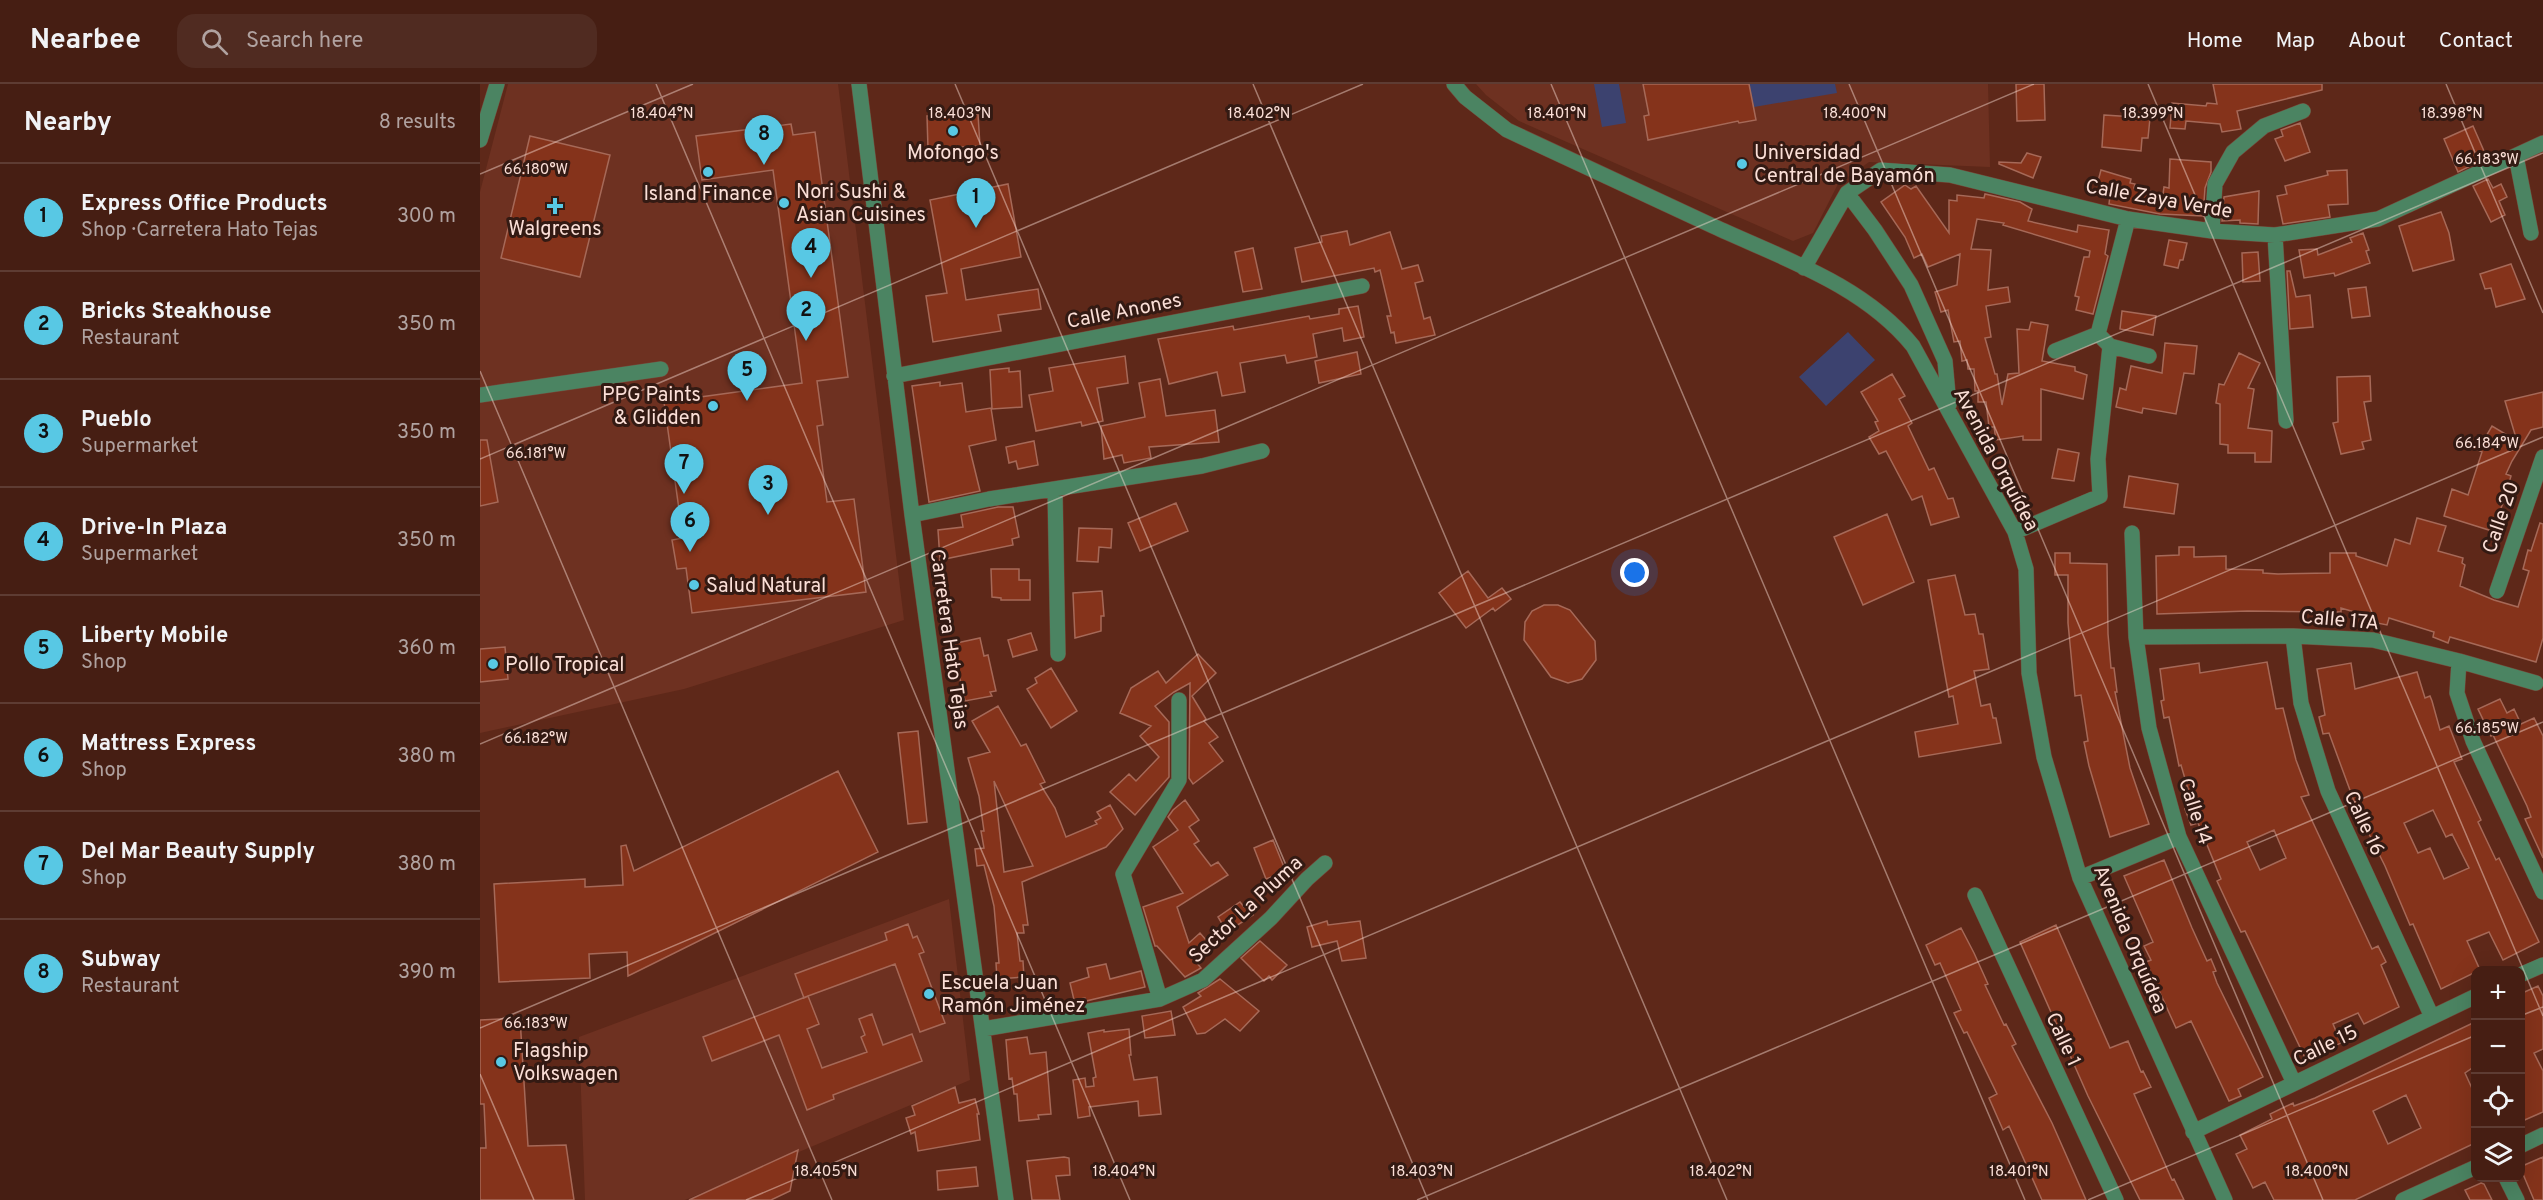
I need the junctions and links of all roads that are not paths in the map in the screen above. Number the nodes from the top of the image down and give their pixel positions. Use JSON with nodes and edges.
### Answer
{"nodes":[{"id":1,"x":497,"y":84,"type":"edge"},
{"id":2,"x":859,"y":84,"type":"edge"},
{"id":3,"x":1454,"y":84,"type":"edge"},
{"id":4,"x":2303,"y":111,"type":"dead end"},
{"id":5,"x":480,"y":140,"type":"edge"},
{"id":6,"x":2543,"y":143,"type":"edge"},
{"id":7,"x":2516,"y":156,"type":"junction"},
{"id":8,"x":1847,"y":193,"type":"junction"},
{"id":9,"x":2128,"y":219,"type":"junction"},
{"id":10,"x":2212,"y":231,"type":"junction"},
{"id":11,"x":2531,"y":233,"type":"dead end"},
{"id":12,"x":2275,"y":236,"type":"junction"},
{"id":13,"x":1804,"y":268,"type":"junction"},
{"id":14,"x":1362,"y":286,"type":"dead end"},
{"id":15,"x":2098,"y":334,"type":"junction"},
{"id":16,"x":2110,"y":346,"type":"junction"},
{"id":17,"x":2055,"y":351,"type":"dead end"},
{"id":18,"x":2149,"y":356,"type":"dead end"},
{"id":19,"x":661,"y":369,"type":"dead end"},
{"id":20,"x":894,"y":376,"type":"junction"},
{"id":21,"x":480,"y":395,"type":"edge"},
{"id":22,"x":1950,"y":414,"type":"junction"},
{"id":23,"x":2286,"y":421,"type":"dead end"},
{"id":24,"x":1262,"y":451,"type":"dead end"},
{"id":25,"x":2543,"y":457,"type":"edge"},
{"id":26,"x":1055,"y":490,"type":"junction"},
{"id":27,"x":912,"y":515,"type":"junction"},
{"id":28,"x":2015,"y":532,"type":"junction"},
{"id":29,"x":2132,"y":533,"type":"dead end"},
{"id":30,"x":2497,"y":591,"type":"dead end"},
{"id":31,"x":2293,"y":636,"type":"junction"},
{"id":32,"x":2136,"y":637,"type":"junction"},
{"id":33,"x":1058,"y":654,"type":"dead end"},
{"id":34,"x":2459,"y":661,"type":"junction"},
{"id":35,"x":2536,"y":683,"type":"dead end"},
{"id":36,"x":1179,"y":700,"type":"dead end"},
{"id":37,"x":2180,"y":837,"type":"junction"},
{"id":38,"x":1325,"y":863,"type":"dead end"},
{"id":39,"x":2080,"y":878,"type":"junction"},
{"id":40,"x":2543,"y":892,"type":"edge"},
{"id":41,"x":1975,"y":895,"type":"dead end"},
{"id":42,"x":2543,"y":965,"type":"edge"},
{"id":43,"x":2525,"y":973,"type":"edge"},
{"id":44,"x":2471,"y":998,"type":"edge"},
{"id":45,"x":1160,"y":999,"type":"junction"},
{"id":46,"x":2432,"y":1017,"type":"junction"},
{"id":47,"x":983,"y":1029,"type":"junction"},
{"id":48,"x":2294,"y":1083,"type":"junction"},
{"id":49,"x":2193,"y":1132,"type":"junction"},
{"id":50,"x":2543,"y":1135,"type":"edge"},
{"id":51,"x":2525,"y":1144,"type":"edge"},
{"id":52,"x":2471,"y":1169,"type":"edge"},
{"id":53,"x":2508,"y":1182,"type":"edge"},
{"id":54,"x":1006,"y":1200,"type":"edge"},
{"id":55,"x":2116,"y":1200,"type":"edge"},
{"id":56,"x":2225,"y":1200,"type":"edge"},
{"id":57,"x":2403,"y":1200,"type":"edge"},
{"id":58,"x":2517,"y":1200,"type":"edge"}],
"edges":[{"from":1,"to":5,"type":"street"},
{"from":2,"to":20,"type":"street","name":"Carretera Hato Tejas"},
{"from":3,"to":13,"type":"street","name":"Avenida Orquídea"},
{"from":4,"to":10,"type":"street"},
{"from":6,"to":7,"type":"street","name":"Calle Zaya Verde"},
{"from":7,"to":11,"type":"street"},
{"from":7,"to":12,"type":"street","name":"Calle Zaya Verde"},
{"from":8,"to":9,"type":"street","name":"Calle Zaya Verde"},
{"from":8,"to":13,"type":"street","name":"Calle Zaya Verde"},
{"from":8,"to":22,"type":"street"},
{"from":9,"to":10,"type":"street","name":"Calle Zaya Verde"},
{"from":9,"to":15,"type":"street"},
{"from":10,"to":12,"type":"street","name":"Calle Zaya Verde"},
{"from":12,"to":23,"type":"street"},
{"from":13,"to":22,"type":"street","name":"Avenida Orquídea"},
{"from":14,"to":20,"type":"street","name":"Calle Anones"},
{"from":15,"to":16,"type":"street"},
{"from":15,"to":17,"type":"street"},
{"from":16,"to":18,"type":"street"},
{"from":16,"to":28,"type":"street"},
{"from":19,"to":21,"type":"street"},
{"from":20,"to":27,"type":"street","name":"Carretera Hato Tejas"},
{"from":22,"to":28,"type":"street","name":"Avenida Orquídea"},
{"from":24,"to":26,"type":"street"},
{"from":25,"to":30,"type":"street","name":"Calle 20"},
{"from":26,"to":27,"type":"street"},
{"from":26,"to":33,"type":"street"},
{"from":27,"to":47,"type":"street","name":"Carretera Hato Tejas"},
{"from":28,"to":39,"type":"street","name":"Avenida Orquídea"},
{"from":29,"to":32,"type":"street","name":"Calle 14"},
{"from":31,"to":32,"type":"street","name":"Calle 17A"},
{"from":31,"to":34,"type":"street","name":"Calle 17A"},
{"from":31,"to":46,"type":"street","name":"Calle 16"},
{"from":32,"to":37,"type":"street","name":"Calle 14"},
{"from":34,"to":35,"type":"street","name":"Calle 17A"},
{"from":34,"to":40,"type":"street"},
{"from":36,"to":45,"type":"street"},
{"from":37,"to":39,"type":"street"},
{"from":37,"to":48,"type":"street","name":"Calle 14"},
{"from":38,"to":45,"type":"street","name":"Sector La Pluma"},
{"from":39,"to":49,"type":"street","name":"Avenida Orquídea"},
{"from":41,"to":55,"type":"street","name":"Calle 1"},
{"from":42,"to":43,"type":"street"},
{"from":44,"to":46,"type":"street","name":"Calle 15"},
{"from":45,"to":47,"type":"street","name":"Sector La Pluma"},
{"from":46,"to":48,"type":"street","name":"Calle 15"},
{"from":47,"to":54,"type":"street","name":"Carretera Hato Tejas"},
{"from":48,"to":49,"type":"street","name":"Calle 15"},
{"from":49,"to":56,"type":"street","name":"Avenida Orquídea"},
{"from":50,"to":51,"type":"street"},
{"from":52,"to":57,"type":"street"},
{"from":53,"to":58,"type":"street"}]}
